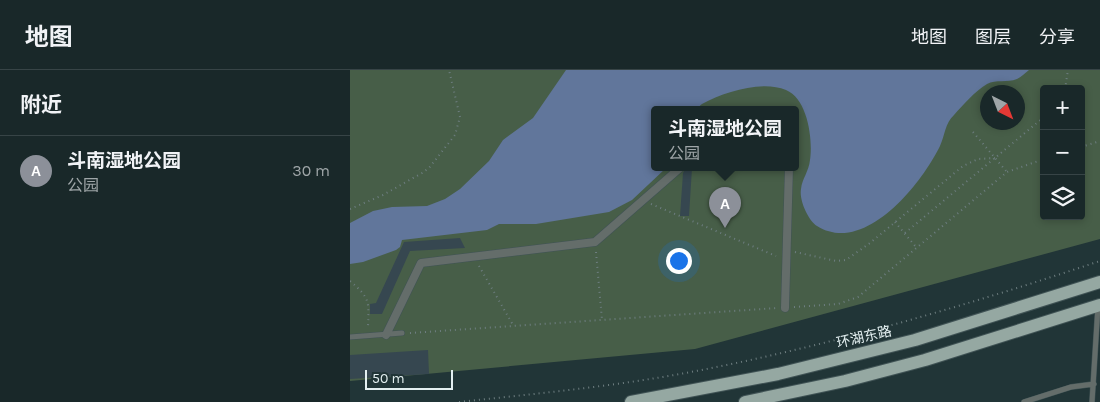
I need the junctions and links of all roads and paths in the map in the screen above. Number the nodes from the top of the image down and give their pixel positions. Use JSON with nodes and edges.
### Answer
{"nodes":[{"id":1,"x":449,"y":70,"type":"edge"},
{"id":2,"x":1068,"y":70,"type":"edge"},
{"id":3,"x":1066,"y":85,"type":"edge"},
{"id":4,"x":1040,"y":119,"type":"edge"},
{"id":5,"x":973,"y":132,"type":"dead end"},
{"id":6,"x":1100,"y":142,"type":"edge"},
{"id":7,"x":1085,"y":146,"type":"edge"},
{"id":8,"x":995,"y":158,"type":"junction"},
{"id":9,"x":1040,"y":160,"type":"edge"},
{"id":10,"x":676,"y":171,"type":"edge"},
{"id":11,"x":789,"y":171,"type":"edge"},
{"id":12,"x":1007,"y":172,"type":"junction"},
{"id":13,"x":642,"y":201,"type":"junction"},
{"id":14,"x":350,"y":209,"type":"edge"},
{"id":15,"x":896,"y":222,"type":"junction"},
{"id":16,"x":905,"y":234,"type":"junction"},
{"id":17,"x":595,"y":242,"type":"junction"},
{"id":18,"x":917,"y":248,"type":"junction"},
{"id":19,"x":788,"y":250,"type":"junction"},
{"id":20,"x":475,"y":257,"type":"junction"},
{"id":21,"x":787,"y":260,"type":"junction"},
{"id":22,"x":1100,"y":261,"type":"edge"},
{"id":23,"x":350,"y":281,"type":"edge"},
{"id":24,"x":1100,"y":282,"type":"edge"},
{"id":25,"x":1099,"y":306,"type":"edge"},
{"id":26,"x":785,"y":308,"type":"junction"},
{"id":27,"x":602,"y":320,"type":"junction"},
{"id":28,"x":513,"y":326,"type":"junction"},
{"id":29,"x":402,"y":333,"type":"joint"},
{"id":30,"x":386,"y":335,"type":"junction"},
{"id":31,"x":350,"y":337,"type":"edge"},
{"id":32,"x":368,"y":337,"type":"junction"},
{"id":33,"x":842,"y":358,"type":"junction"},
{"id":34,"x":845,"y":381,"type":"junction"},
{"id":35,"x":1094,"y":384,"type":"junction"},
{"id":36,"x":659,"y":400,"type":"edge"},
{"id":37,"x":459,"y":402,"type":"edge"},
{"id":38,"x":631,"y":402,"type":"edge"},
{"id":39,"x":745,"y":402,"type":"edge"},
{"id":40,"x":1024,"y":402,"type":"edge"},
{"id":41,"x":1092,"y":402,"type":"edge"}],
"edges":[{"from":1,"to":14,"type":"path"},
{"from":2,"to":3,"type":"path"},
{"from":4,"to":8,"type":"path"},
{"from":5,"to":8,"type":"path"},
{"from":6,"to":7,"type":"path"},
{"from":8,"to":12,"type":"path"},
{"from":8,"to":15,"type":"path"},
{"from":8,"to":16,"type":"path"},
{"from":9,"to":12,"type":"path"},
{"from":10,"to":13,"type":"street"},
{"from":11,"to":19,"type":"street"},
{"from":12,"to":18,"type":"path"},
{"from":13,"to":17,"type":"street"},
{"from":13,"to":21,"type":"path"},
{"from":15,"to":16,"type":"path"},
{"from":15,"to":19,"type":"path"},
{"from":16,"to":18,"type":"path"},
{"from":17,"to":20,"type":"street"},
{"from":17,"to":27,"type":"path"},
{"from":18,"to":26,"type":"path"},
{"from":19,"to":21,"type":"street"},
{"from":20,"to":28,"type":"path"},
{"from":20,"to":30,"type":"street"},
{"from":21,"to":26,"type":"street"},
{"from":22,"to":37,"type":"path"},
{"from":23,"to":32,"type":"path"},
{"from":24,"to":33,"type":"main road","name":"环湖东路"},
{"from":25,"to":34,"type":"main road"},
{"from":25,"to":35,"type":"lane"},
{"from":26,"to":27,"type":"path"},
{"from":27,"to":28,"type":"path"},
{"from":28,"to":29,"type":"path"},
{"from":29,"to":30,"type":"lane"},
{"from":30,"to":32,"type":"lane"},
{"from":31,"to":32,"type":"lane"},
{"from":33,"to":34,"type":"main road"},
{"from":33,"to":36,"type":"main road","name":"环湖东路"},
{"from":34,"to":39,"type":"main road"},
{"from":35,"to":40,"type":"lane"},
{"from":35,"to":41,"type":"lane"},
{"from":36,"to":38,"type":"main road","name":"环湖东路"}]}
